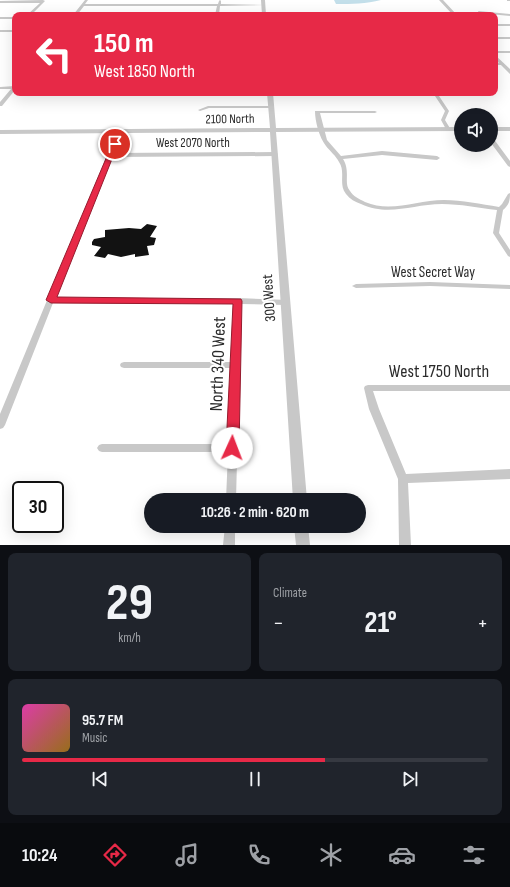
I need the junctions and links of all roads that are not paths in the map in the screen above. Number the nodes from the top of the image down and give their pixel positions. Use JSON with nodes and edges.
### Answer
{"nodes":[{"id":1,"x":87,"y":0,"type":"edge"},
{"id":2,"x":220,"y":0,"type":"edge"},
{"id":3,"x":441,"y":0,"type":"edge"},
{"id":4,"x":44,"y":1,"type":"edge"},
{"id":5,"x":0,"y":2,"type":"edge"},
{"id":6,"x":263,"y":2,"type":"edge"},
{"id":7,"x":83,"y":5,"type":"junction"},
{"id":8,"x":219,"y":5,"type":"junction"},
{"id":9,"x":33,"y":12,"type":"edge"},
{"id":10,"x":77,"y":12,"type":"edge"},
{"id":11,"x":218,"y":12,"type":"edge"},
{"id":12,"x":264,"y":12,"type":"edge"},
{"id":13,"x":453,"y":12,"type":"edge"},
{"id":14,"x":479,"y":12,"type":"dead end"},
{"id":15,"x":510,"y":14,"type":"edge"},
{"id":16,"x":0,"y":18,"type":"edge"},
{"id":17,"x":12,"y":18,"type":"edge"},
{"id":18,"x":498,"y":25,"type":"edge"},
{"id":19,"x":510,"y":25,"type":"edge"},
{"id":20,"x":0,"y":31,"type":"edge"},
{"id":21,"x":12,"y":31,"type":"edge"},
{"id":22,"x":498,"y":38,"type":"edge"},
{"id":23,"x":510,"y":38,"type":"edge"},
{"id":24,"x":498,"y":52,"type":"edge"},
{"id":25,"x":510,"y":52,"type":"edge"},
{"id":26,"x":498,"y":59,"type":"edge"},
{"id":27,"x":498,"y":64,"type":"edge"},
{"id":28,"x":502,"y":64,"type":"junction"},
{"id":29,"x":510,"y":72,"type":"edge"},
{"id":30,"x":12,"y":87,"type":"edge"},
{"id":31,"x":0,"y":88,"type":"edge"},
{"id":32,"x":12,"y":90,"type":"edge"},
{"id":33,"x":270,"y":96,"type":"edge"},
{"id":34,"x":437,"y":96,"type":"edge"},
{"id":35,"x":0,"y":105,"type":"edge"},
{"id":36,"x":271,"y":107,"type":"junction"},
{"id":37,"x":200,"y":110,"type":"dead end"},
{"id":38,"x":375,"y":112,"type":"dead end"},
{"id":39,"x":498,"y":129,"type":"edge"},
{"id":40,"x":510,"y":129,"type":"edge"},
{"id":41,"x":322,"y":130,"type":"junction"},
{"id":42,"x":449,"y":130,"type":"junction"},
{"id":43,"x":454,"y":130,"type":"edge"},
{"id":44,"x":273,"y":131,"type":"junction"},
{"id":45,"x":0,"y":132,"type":"edge"},
{"id":46,"x":119,"y":132,"type":"junction"},
{"id":47,"x":498,"y":150,"type":"edge"},
{"id":48,"x":275,"y":154,"type":"junction"},
{"id":49,"x":110,"y":155,"type":"junction"},
{"id":50,"x":340,"y":158,"type":"junction"},
{"id":51,"x":437,"y":158,"type":"dead end"},
{"id":52,"x":510,"y":166,"type":"edge"},
{"id":53,"x":510,"y":195,"type":"edge"},
{"id":54,"x":500,"y":209,"type":"junction"},
{"id":55,"x":510,"y":255,"type":"edge"},
{"id":56,"x":356,"y":286,"type":"dead end"},
{"id":57,"x":510,"y":288,"type":"edge"},
{"id":58,"x":51,"y":300,"type":"junction"},
{"id":59,"x":238,"y":301,"type":"junction"},
{"id":60,"x":286,"y":302,"type":"junction"},
{"id":61,"x":124,"y":365,"type":"dead end"},
{"id":62,"x":235,"y":365,"type":"junction"},
{"id":63,"x":510,"y":388,"type":"edge"},
{"id":64,"x":0,"y":425,"type":"edge"},
{"id":65,"x":102,"y":448,"type":"dead end"},
{"id":66,"x":232,"y":448,"type":"junction"},
{"id":67,"x":510,"y":474,"type":"edge"},
{"id":68,"x":403,"y":479,"type":"junction"},
{"id":69,"x":231,"y":493,"type":"edge"},
{"id":70,"x":300,"y":493,"type":"edge"},
{"id":71,"x":230,"y":533,"type":"edge"},
{"id":72,"x":302,"y":533,"type":"edge"},
{"id":73,"x":229,"y":545,"type":"edge"},
{"id":74,"x":303,"y":545,"type":"edge"},
{"id":75,"x":405,"y":545,"type":"edge"}],
"edges":[{"from":1,"to":7,"type":"street"},
{"from":2,"to":8,"type":"street"},
{"from":3,"to":13,"type":"street"},
{"from":4,"to":5,"type":"street"},
{"from":4,"to":9,"type":"street"},
{"from":6,"to":8,"type":"street"},
{"from":6,"to":12,"type":"street"},
{"from":7,"to":8,"type":"street"},
{"from":7,"to":10,"type":"street"},
{"from":8,"to":11,"type":"street"},
{"from":14,"to":15,"type":"street"},
{"from":16,"to":17,"type":"street"},
{"from":18,"to":19,"type":"street"},
{"from":20,"to":21,"type":"street"},
{"from":22,"to":23,"type":"street"},
{"from":24,"to":25,"type":"street"},
{"from":26,"to":28,"type":"street"},
{"from":27,"to":28,"type":"street"},
{"from":28,"to":29,"type":"street"},
{"from":30,"to":31,"type":"street"},
{"from":32,"to":35,"type":"street"},
{"from":33,"to":36,"type":"street","name":"300 West"},
{"from":34,"to":42,"type":"street"},
{"from":36,"to":37,"type":"street"},
{"from":36,"to":44,"type":"street","name":"300 West"},
{"from":38,"to":41,"type":"street"},
{"from":39,"to":40,"type":"street"},
{"from":41,"to":42,"type":"street","name":"2100 North"},
{"from":41,"to":44,"type":"street","name":"2100 North"},
{"from":41,"to":50,"type":"street"},
{"from":42,"to":43,"type":"street","name":"2100 North"},
{"from":44,"to":46,"type":"street","name":"2100 North"},
{"from":44,"to":48,"type":"street","name":"300 West"},
{"from":45,"to":46,"type":"street","name":"2100 North"},
{"from":46,"to":49,"type":"street"},
{"from":47,"to":52,"type":"street"},
{"from":48,"to":49,"type":"street","name":"West 2070 North"},
{"from":48,"to":60,"type":"street","name":"300 West"},
{"from":49,"to":58,"type":"street"},
{"from":50,"to":51,"type":"street"},
{"from":50,"to":54,"type":"street"},
{"from":53,"to":54,"type":"street"},
{"from":54,"to":55,"type":"street"},
{"from":56,"to":57,"type":"street","name":"West Secret Way"},
{"from":58,"to":59,"type":"street"},
{"from":58,"to":64,"type":"street"},
{"from":59,"to":60,"type":"street"},
{"from":59,"to":62,"type":"street","name":"North 340 West"},
{"from":60,"to":70,"type":"street","name":"300 West"},
{"from":61,"to":62,"type":"street"},
{"from":62,"to":66,"type":"street","name":"North 340 West"},
{"from":63,"to":68,"type":"street","name":"West 1750 North"},
{"from":65,"to":66,"type":"street"},
{"from":66,"to":69,"type":"street","name":"North 340 West"},
{"from":67,"to":68,"type":"street"},
{"from":68,"to":75,"type":"street"},
{"from":71,"to":73,"type":"street"},
{"from":72,"to":74,"type":"street"}]}
